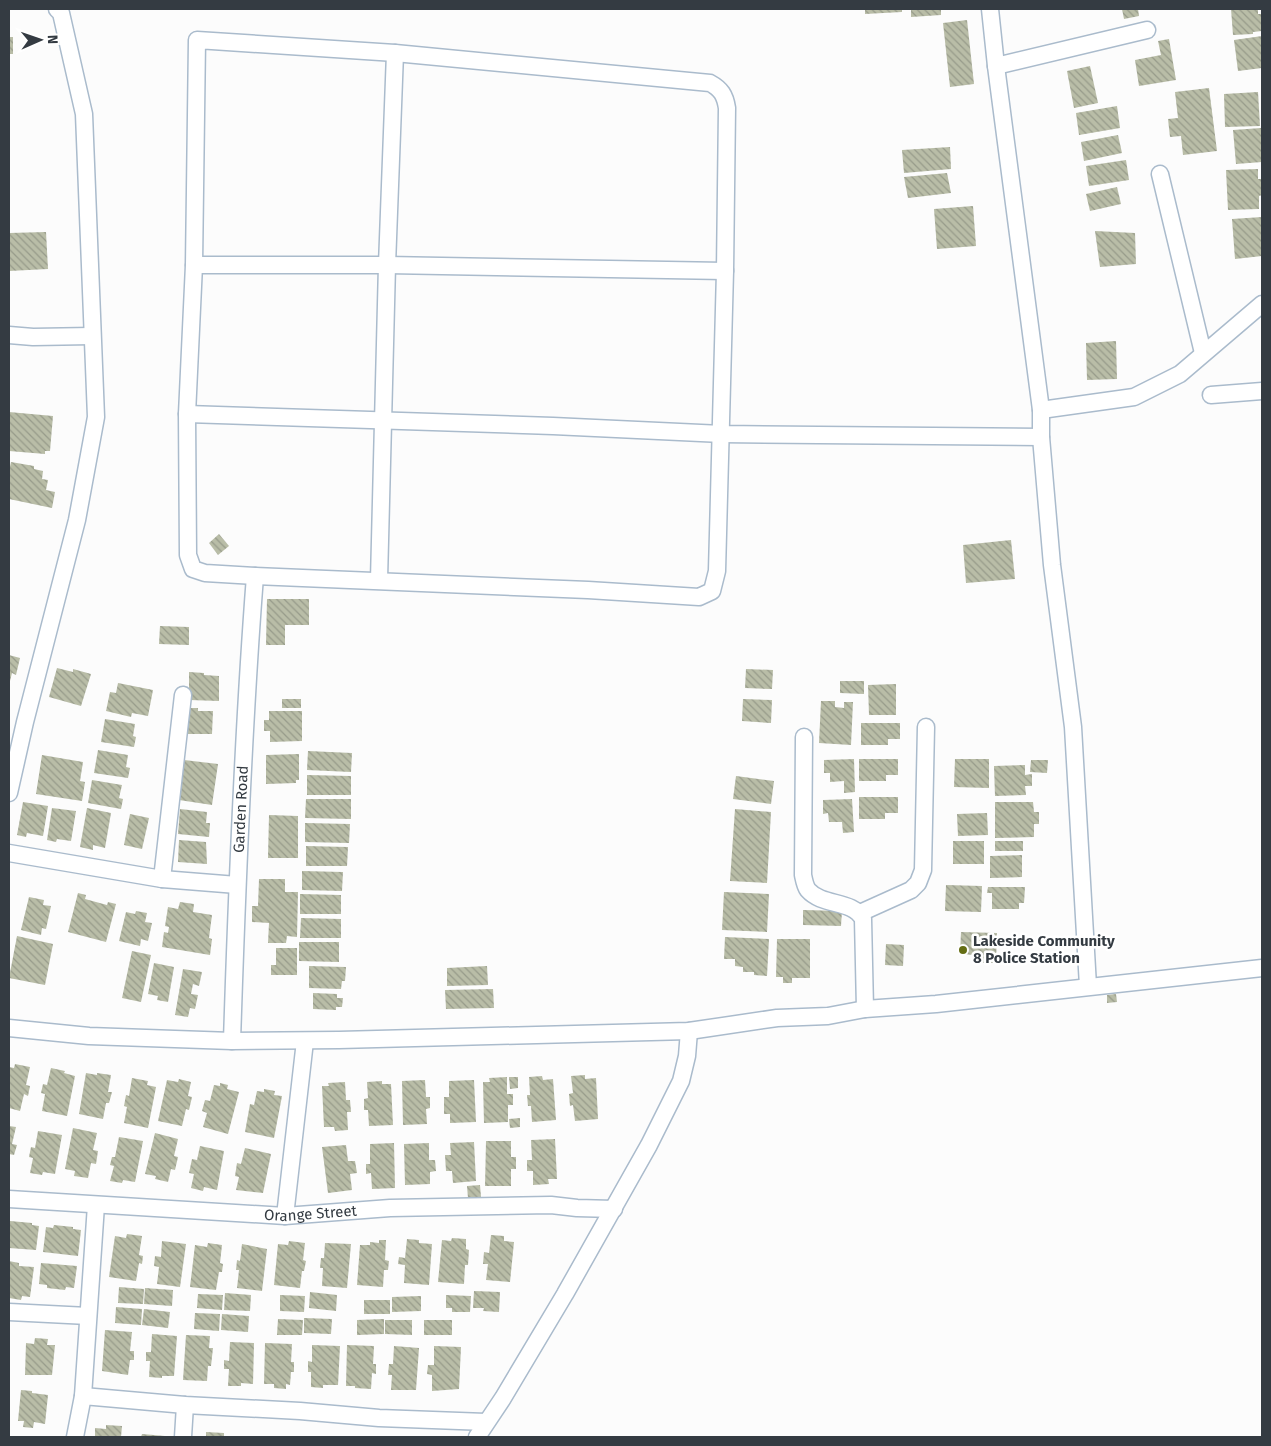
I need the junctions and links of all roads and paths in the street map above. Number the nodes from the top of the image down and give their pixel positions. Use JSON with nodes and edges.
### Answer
{"nodes":[{"id":1,"x":58,"y":9,"type":"edge"},
{"id":2,"x":990,"y":9,"type":"edge"},
{"id":3,"x":1147,"y":30,"type":"dead end"},
{"id":4,"x":395,"y":53,"type":"junction"},
{"id":5,"x":996,"y":66,"type":"junction"},
{"id":6,"x":1160,"y":174,"type":"dead end"},
{"id":7,"x":194,"y":265,"type":"junction"},
{"id":8,"x":387,"y":265,"type":"junction"},
{"id":9,"x":726,"y":271,"type":"junction"},
{"id":10,"x":1262,"y":304,"type":"edge"},
{"id":11,"x":9,"y":335,"type":"edge"},
{"id":12,"x":92,"y":336,"type":"junction"},
{"id":13,"x":1203,"y":353,"type":"junction"},
{"id":14,"x":1262,"y":391,"type":"edge"},
{"id":15,"x":1211,"y":395,"type":"dead end"},
{"id":16,"x":1041,"y":410,"type":"junction"},
{"id":17,"x":187,"y":414,"type":"junction"},
{"id":18,"x":384,"y":420,"type":"junction"},
{"id":19,"x":722,"y":434,"type":"junction"},
{"id":20,"x":1041,"y":437,"type":"junction"},
{"id":21,"x":255,"y":576,"type":"junction"},
{"id":22,"x":379,"y":580,"type":"junction"},
{"id":23,"x":183,"y":695,"type":"dead end"},
{"id":24,"x":926,"y":726,"type":"dead end"},
{"id":25,"x":804,"y":737,"type":"dead end"},
{"id":26,"x":9,"y":793,"type":"edge"},
{"id":27,"x":9,"y":853,"type":"edge"},
{"id":28,"x":162,"y":879,"type":"junction"},
{"id":29,"x":237,"y":885,"type":"junction"},
{"id":30,"x":860,"y":913,"type":"junction"},
{"id":31,"x":1262,"y":968,"type":"edge"},
{"id":32,"x":1088,"y":986,"type":"junction"},
{"id":33,"x":865,"y":1009,"type":"junction"},
{"id":34,"x":9,"y":1028,"type":"edge"},
{"id":35,"x":689,"y":1031,"type":"junction"},
{"id":36,"x":232,"y":1041,"type":"junction"},
{"id":37,"x":305,"y":1041,"type":"junction"},
{"id":38,"x":9,"y":1199,"type":"edge"},
{"id":39,"x":96,"y":1205,"type":"junction"},
{"id":40,"x":614,"y":1209,"type":"junction"},
{"id":41,"x":285,"y":1216,"type":"junction"},
{"id":42,"x":9,"y":1312,"type":"edge"},
{"id":43,"x":88,"y":1316,"type":"junction"},
{"id":44,"x":83,"y":1396,"type":"junction"},
{"id":45,"x":185,"y":1405,"type":"junction"},
{"id":46,"x":486,"y":1422,"type":"junction"},
{"id":47,"x":75,"y":1437,"type":"edge"},
{"id":48,"x":183,"y":1437,"type":"edge"},
{"id":49,"x":477,"y":1437,"type":"edge"}],
"edges":[{"from":1,"to":12,"type":"street"},
{"from":2,"to":5,"type":"street"},
{"from":3,"to":5,"type":"street"},
{"from":4,"to":7,"type":"street"},
{"from":4,"to":8,"type":"street"},
{"from":4,"to":9,"type":"street"},
{"from":5,"to":16,"type":"street"},
{"from":6,"to":13,"type":"street"},
{"from":7,"to":8,"type":"street"},
{"from":7,"to":17,"type":"street"},
{"from":8,"to":9,"type":"street"},
{"from":8,"to":18,"type":"street"},
{"from":9,"to":19,"type":"street"},
{"from":10,"to":13,"type":"street"},
{"from":11,"to":12,"type":"street"},
{"from":12,"to":26,"type":"street"},
{"from":13,"to":16,"type":"street"},
{"from":14,"to":15,"type":"street"},
{"from":16,"to":20,"type":"street"},
{"from":17,"to":18,"type":"street"},
{"from":17,"to":21,"type":"street"},
{"from":18,"to":19,"type":"street"},
{"from":18,"to":22,"type":"street"},
{"from":19,"to":20,"type":"street"},
{"from":19,"to":22,"type":"street"},
{"from":20,"to":32,"type":"street"},
{"from":21,"to":22,"type":"street"},
{"from":21,"to":29,"type":"street","name":"Garden Road"},
{"from":23,"to":28,"type":"street"},
{"from":24,"to":30,"type":"street"},
{"from":25,"to":30,"type":"street"},
{"from":27,"to":28,"type":"street"},
{"from":28,"to":29,"type":"street"},
{"from":29,"to":36,"type":"street","name":"Garden Road"},
{"from":30,"to":33,"type":"street"},
{"from":31,"to":32,"type":"street"},
{"from":32,"to":33,"type":"street"},
{"from":33,"to":35,"type":"street"},
{"from":34,"to":36,"type":"street"},
{"from":35,"to":37,"type":"street"},
{"from":35,"to":40,"type":"street"},
{"from":36,"to":37,"type":"street"},
{"from":37,"to":41,"type":"street"},
{"from":38,"to":39,"type":"street","name":"Orange Street"},
{"from":39,"to":41,"type":"street","name":"Orange Street"},
{"from":39,"to":43,"type":"street"},
{"from":40,"to":41,"type":"street","name":"Orange Street"},
{"from":40,"to":46,"type":"street"},
{"from":42,"to":43,"type":"street"},
{"from":43,"to":44,"type":"street"},
{"from":44,"to":45,"type":"street"},
{"from":44,"to":47,"type":"street"},
{"from":45,"to":46,"type":"street"},
{"from":45,"to":48,"type":"street"},
{"from":46,"to":49,"type":"street"}]}
